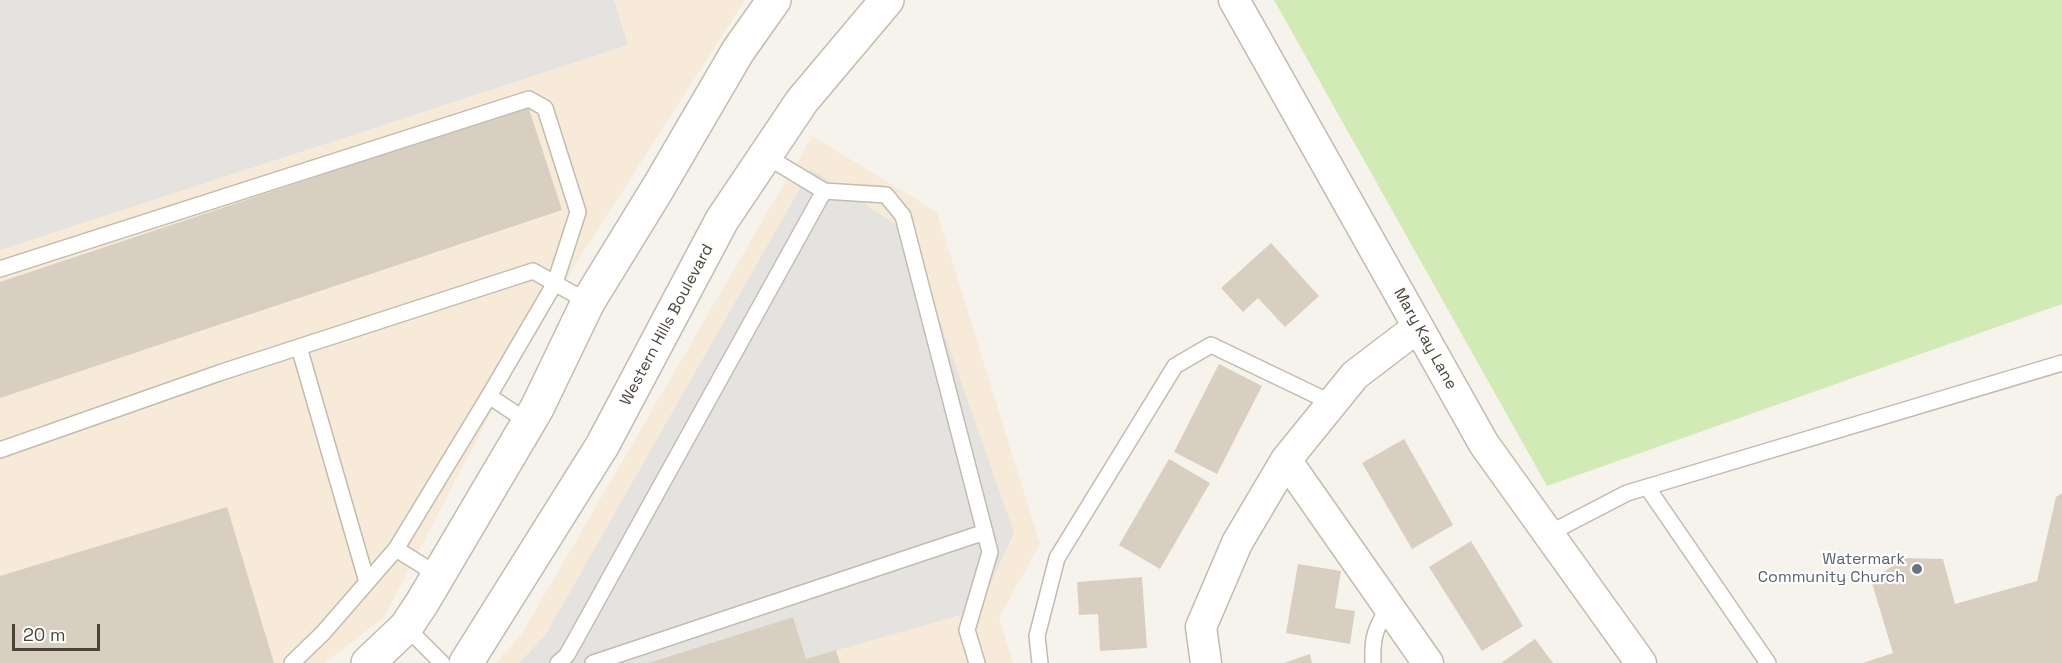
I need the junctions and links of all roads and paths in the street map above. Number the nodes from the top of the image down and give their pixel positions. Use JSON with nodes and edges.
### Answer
{"nodes":[{"id":1,"x":774,"y":0,"type":"edge"},
{"id":2,"x":887,"y":0,"type":"edge"},
{"id":3,"x":1234,"y":0,"type":"edge"},
{"id":4,"x":766,"y":156,"type":"junction"},
{"id":5,"x":824,"y":191,"type":"junction"},
{"id":6,"x":0,"y":270,"type":"edge"},
{"id":7,"x":555,"y":283,"type":"junction"},
{"id":8,"x":588,"y":302,"type":"junction"},
{"id":9,"x":1418,"y":327,"type":"junction"},
{"id":10,"x":299,"y":347,"type":"junction"},
{"id":11,"x":2062,"y":363,"type":"edge"},
{"id":12,"x":489,"y":396,"type":"junction"},
{"id":13,"x":1332,"y":404,"type":"junction"},
{"id":14,"x":528,"y":422,"type":"junction"},
{"id":15,"x":0,"y":450,"type":"edge"},
{"id":16,"x":1286,"y":460,"type":"junction"},
{"id":17,"x":1647,"y":487,"type":"junction"},
{"id":18,"x":985,"y":532,"type":"junction"},
{"id":19,"x":1548,"y":534,"type":"junction"},
{"id":20,"x":396,"y":549,"type":"junction"},
{"id":21,"x":438,"y":575,"type":"junction"},
{"id":22,"x":367,"y":582,"type":"junction"},
{"id":23,"x":1389,"y":607,"type":"junction"},
{"id":24,"x":406,"y":627,"type":"junction"},
{"id":25,"x":567,"y":660,"type":"edge"},
{"id":26,"x":292,"y":663,"type":"edge"},
{"id":27,"x":368,"y":663,"type":"edge"},
{"id":28,"x":442,"y":663,"type":"edge"},
{"id":29,"x":466,"y":663,"type":"edge"},
{"id":30,"x":593,"y":663,"type":"edge"},
{"id":31,"x":977,"y":663,"type":"edge"},
{"id":32,"x":1040,"y":663,"type":"edge"},
{"id":33,"x":1206,"y":663,"type":"edge"},
{"id":34,"x":1373,"y":663,"type":"edge"},
{"id":35,"x":1428,"y":663,"type":"edge"},
{"id":36,"x":1641,"y":663,"type":"edge"},
{"id":37,"x":1767,"y":663,"type":"edge"}],
"edges":[{"from":1,"to":8,"type":"street"},
{"from":2,"to":4,"type":"street","name":"Western Hills Boulevard"},
{"from":3,"to":9,"type":"street","name":"Mary Kay Lane"},
{"from":4,"to":5,"type":"lane"},
{"from":4,"to":29,"type":"street","name":"Western Hills Boulevard"},
{"from":5,"to":18,"type":"lane"},
{"from":5,"to":25,"type":"lane"},
{"from":6,"to":7,"type":"lane"},
{"from":7,"to":8,"type":"lane"},
{"from":7,"to":10,"type":"lane"},
{"from":7,"to":12,"type":"lane"},
{"from":8,"to":14,"type":"street"},
{"from":9,"to":13,"type":"street"},
{"from":9,"to":19,"type":"street","name":"Mary Kay Lane"},
{"from":10,"to":15,"type":"lane"},
{"from":10,"to":22,"type":"lane"},
{"from":11,"to":17,"type":"lane"},
{"from":12,"to":14,"type":"lane"},
{"from":12,"to":20,"type":"lane"},
{"from":13,"to":16,"type":"street"},
{"from":13,"to":32,"type":"lane"},
{"from":14,"to":21,"type":"street"},
{"from":16,"to":23,"type":"street"},
{"from":16,"to":33,"type":"street"},
{"from":17,"to":19,"type":"lane"},
{"from":17,"to":37,"type":"lane"},
{"from":18,"to":30,"type":"lane"},
{"from":18,"to":31,"type":"lane"},
{"from":19,"to":36,"type":"street","name":"Mary Kay Lane"},
{"from":20,"to":21,"type":"lane"},
{"from":20,"to":22,"type":"lane"},
{"from":21,"to":24,"type":"street"},
{"from":22,"to":26,"type":"lane"},
{"from":23,"to":34,"type":"lane"},
{"from":23,"to":35,"type":"street"},
{"from":24,"to":27,"type":"street"},
{"from":24,"to":28,"type":"lane"}]}
